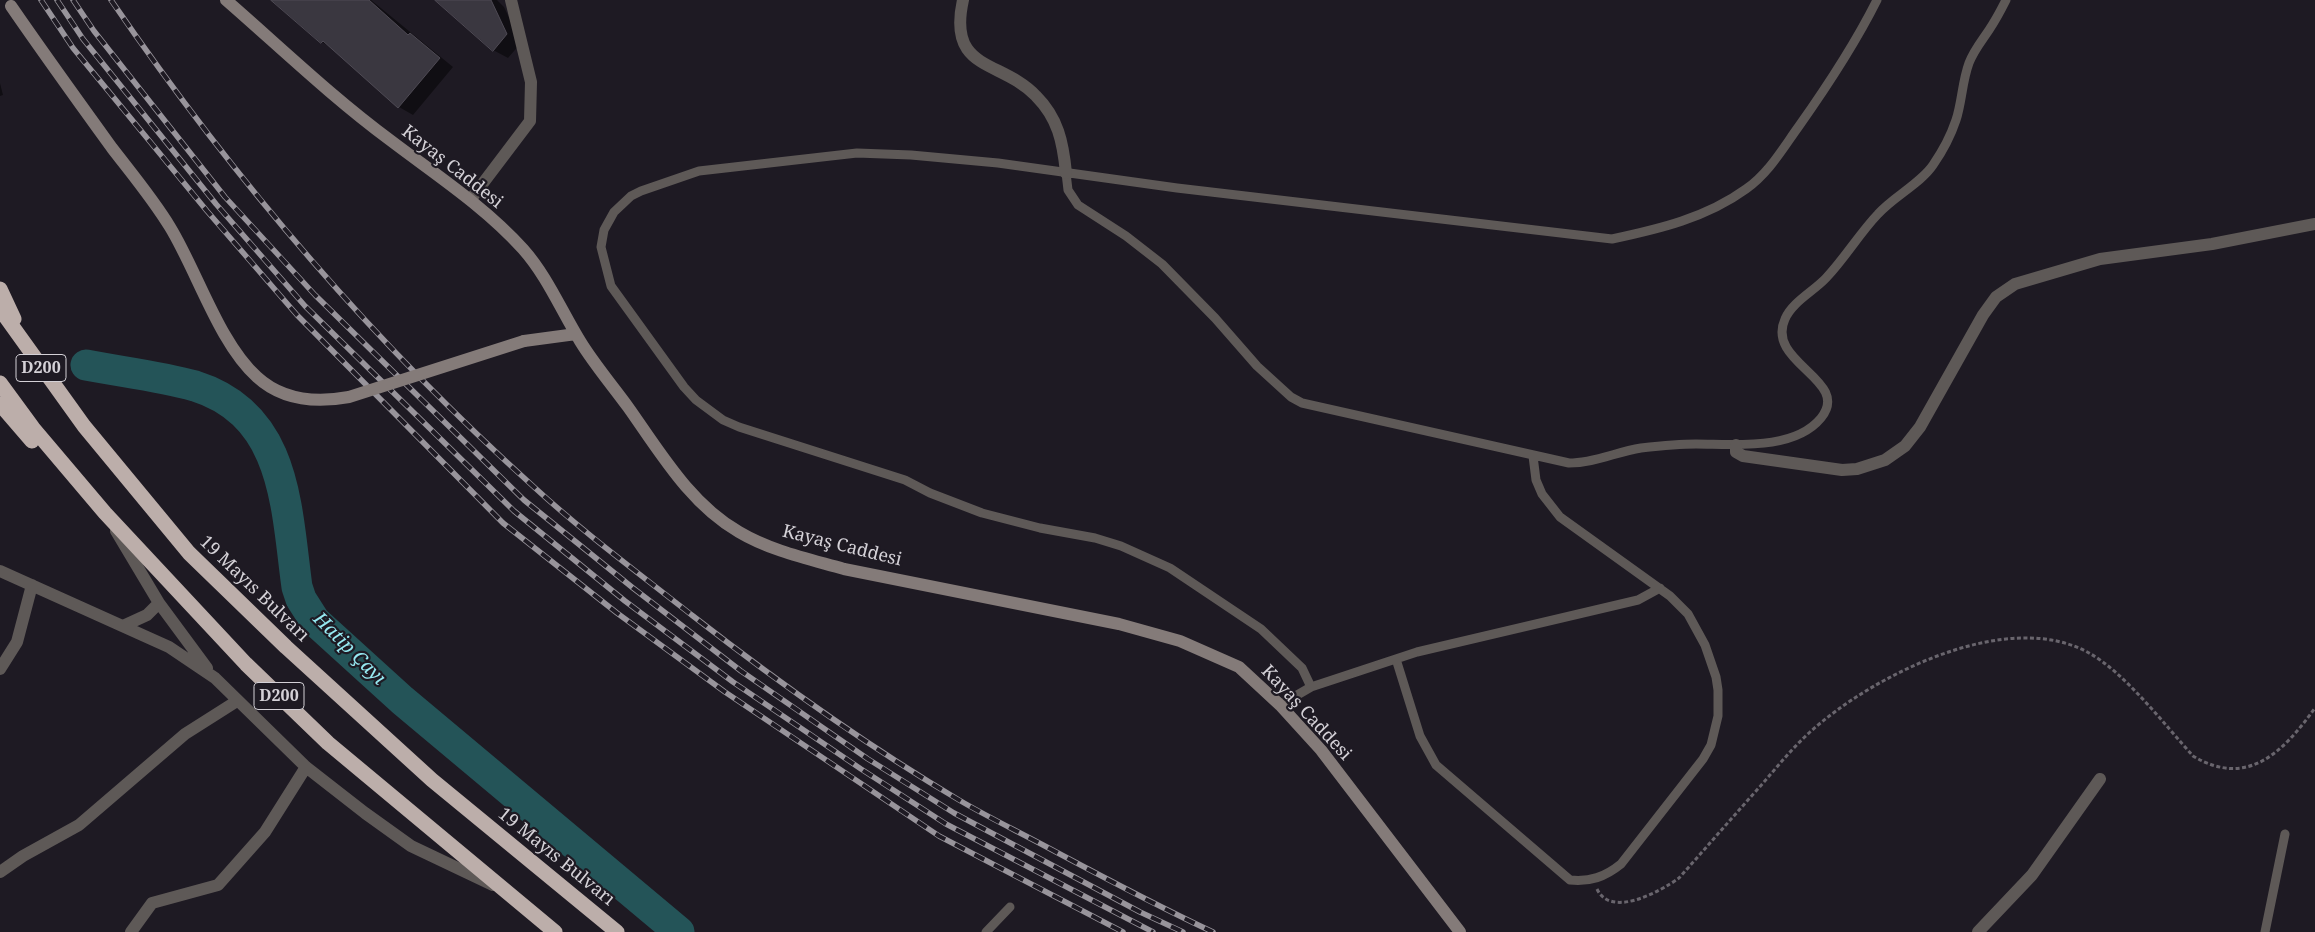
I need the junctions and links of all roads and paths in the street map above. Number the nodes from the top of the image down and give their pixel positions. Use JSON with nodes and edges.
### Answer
{"nodes":[{"id":1,"x":226,"y":0,"type":"edge"},
{"id":2,"x":511,"y":0,"type":"edge"},
{"id":3,"x":963,"y":0,"type":"edge"},
{"id":4,"x":1877,"y":0,"type":"edge"},
{"id":5,"x":2006,"y":0,"type":"edge"},
{"id":6,"x":9,"y":3,"type":"edge"},
{"id":7,"x":1066,"y":173,"type":"junction"},
{"id":8,"x":471,"y":199,"type":"junction"},
{"id":9,"x":2315,"y":224,"type":"edge"},
{"id":10,"x":0,"y":289,"type":"edge"},
{"id":11,"x":0,"y":309,"type":"edge"},
{"id":12,"x":576,"y":334,"type":"junction"},
{"id":13,"x":30,"y":352,"type":"junction"},
{"id":14,"x":0,"y":383,"type":"edge"},
{"id":15,"x":0,"y":404,"type":"edge"},
{"id":16,"x":1736,"y":445,"type":"junction"},
{"id":17,"x":1533,"y":456,"type":"junction"},
{"id":18,"x":59,"y":459,"type":"junction"},
{"id":19,"x":106,"y":514,"type":"junction"},
{"id":20,"x":0,"y":571,"type":"edge"},
{"id":21,"x":32,"y":585,"type":"junction"},
{"id":22,"x":1660,"y":588,"type":"junction"},
{"id":23,"x":160,"y":603,"type":"junction"},
{"id":24,"x":123,"y":626,"type":"junction"},
{"id":25,"x":1396,"y":659,"type":"junction"},
{"id":26,"x":0,"y":669,"type":"edge"},
{"id":27,"x":215,"y":678,"type":"junction"},
{"id":28,"x":1311,"y":687,"type":"junction"},
{"id":29,"x":236,"y":701,"type":"junction"},
{"id":30,"x":1280,"y":705,"type":"junction"},
{"id":31,"x":2315,"y":708,"type":"edge"},
{"id":32,"x":306,"y":767,"type":"junction"},
{"id":33,"x":2100,"y":778,"type":"dead end"},
{"id":34,"x":2285,"y":834,"type":"dead end"},
{"id":35,"x":0,"y":872,"type":"edge"},
{"id":36,"x":1594,"y":879,"type":"junction"},
{"id":37,"x":509,"y":893,"type":"junction"},
{"id":38,"x":1010,"y":907,"type":"dead end"},
{"id":39,"x":131,"y":932,"type":"edge"},
{"id":40,"x":556,"y":932,"type":"edge"},
{"id":41,"x":618,"y":932,"type":"edge"},
{"id":42,"x":986,"y":932,"type":"edge"},
{"id":43,"x":1460,"y":932,"type":"edge"},
{"id":44,"x":1978,"y":932,"type":"edge"},
{"id":45,"x":2265,"y":932,"type":"edge"}],
"edges":[{"from":1,"to":8,"type":"street","name":"Kayaş Caddesi"},
{"from":2,"to":8,"type":"street"},
{"from":3,"to":7,"type":"street"},
{"from":4,"to":7,"type":"lane"},
{"from":5,"to":16,"type":"lane"},
{"from":6,"to":12,"type":"street","bridge":true},
{"from":7,"to":17,"type":"lane"},
{"from":7,"to":28,"type":"lane"},
{"from":8,"to":12,"type":"street","name":"Kayaş Caddesi"},
{"from":9,"to":16,"type":"street"},
{"from":10,"to":13,"type":"highway"},
{"from":11,"to":13,"type":"highway","name":"19 Mayıs Bulvarı","number":"D200"},
{"from":12,"to":30,"type":"street","name":"Kayaş Caddesi"},
{"from":13,"to":41,"type":"highway","name":"19 Mayıs Bulvarı","number":"D200"},
{"from":14,"to":18,"type":"highway","number":"D200"},
{"from":15,"to":18,"type":"highway"},
{"from":16,"to":17,"type":"lane"},
{"from":17,"to":22,"type":"lane"},
{"from":18,"to":19,"type":"highway","number":"D200"},
{"from":19,"to":23,"type":"street"},
{"from":19,"to":37,"type":"highway","number":"D200"},
{"from":20,"to":21,"type":"street"},
{"from":21,"to":24,"type":"street"},
{"from":21,"to":26,"type":"street"},
{"from":22,"to":25,"type":"lane"},
{"from":22,"to":36,"type":"lane"},
{"from":23,"to":24,"type":"street"},
{"from":23,"to":27,"type":"street"},
{"from":24,"to":27,"type":"street"},
{"from":25,"to":28,"type":"lane"},
{"from":25,"to":36,"type":"lane"},
{"from":27,"to":29,"type":"street"},
{"from":28,"to":30,"type":"lane"},
{"from":29,"to":32,"type":"street"},
{"from":29,"to":35,"type":"street"},
{"from":30,"to":43,"type":"street","name":"Kayaş Caddesi"},
{"from":31,"to":36,"type":"path"},
{"from":32,"to":37,"type":"street"},
{"from":32,"to":39,"type":"street"},
{"from":33,"to":44,"type":"street"},
{"from":34,"to":45,"type":"lane"},
{"from":37,"to":40,"type":"highway","number":"D200"},
{"from":38,"to":42,"type":"lane"}]}
